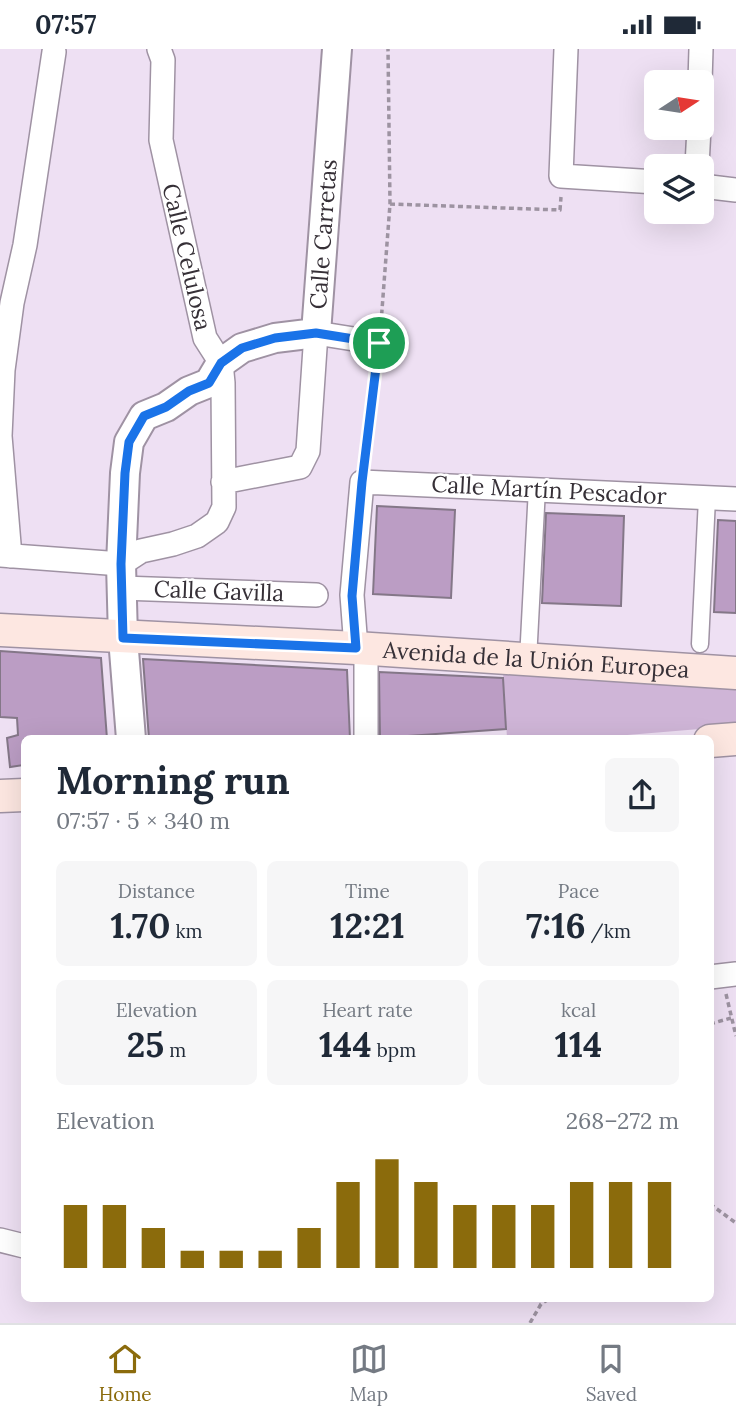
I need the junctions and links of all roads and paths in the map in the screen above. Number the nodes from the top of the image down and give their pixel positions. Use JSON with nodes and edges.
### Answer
{"nodes":[{"id":1,"x":159,"y":49,"type":"edge"},
{"id":2,"x":337,"y":49,"type":"edge"},
{"id":3,"x":388,"y":49,"type":"edge"},
{"id":4,"x":566,"y":49,"type":"edge"},
{"id":5,"x":701,"y":49,"type":"edge"},
{"id":6,"x":54,"y":52,"type":"dead end"},
{"id":7,"x":700,"y":70,"type":"edge"},
{"id":8,"x":561,"y":176,"type":"junction"},
{"id":9,"x":644,"y":181,"type":"edge"},
{"id":10,"x":714,"y":187,"type":"edge"},
{"id":11,"x":736,"y":190,"type":"edge"},
{"id":12,"x":390,"y":204,"type":"junction"},
{"id":13,"x":316,"y":333,"type":"junction"},
{"id":14,"x":379,"y":343,"type":"junction"},
{"id":15,"x":221,"y":363,"type":"junction"},
{"id":16,"x":223,"y":482,"type":"junction"},
{"id":17,"x":362,"y":482,"type":"junction"},
{"id":18,"x":537,"y":488,"type":"junction"},
{"id":19,"x":707,"y":498,"type":"junction"},
{"id":20,"x":736,"y":499,"type":"edge"},
{"id":21,"x":5,"y":556,"type":"edge"},
{"id":22,"x":121,"y":576,"type":"junction"},
{"id":23,"x":316,"y":595,"type":"dead end"},
{"id":24,"x":0,"y":631,"type":"edge"},
{"id":25,"x":123,"y":638,"type":"junction"},
{"id":26,"x":700,"y":644,"type":"dead end"},
{"id":27,"x":361,"y":649,"type":"junction"},
{"id":28,"x":527,"y":660,"type":"junction"},
{"id":29,"x":736,"y":673,"type":"edge"},
{"id":30,"x":131,"y":735,"type":"edge"},
{"id":31,"x":366,"y":735,"type":"edge"},
{"id":32,"x":736,"y":739,"type":"edge"},
{"id":33,"x":714,"y":741,"type":"edge"},
{"id":34,"x":21,"y":795,"type":"edge"},
{"id":35,"x":0,"y":796,"type":"edge"},
{"id":36,"x":736,"y":974,"type":"edge"},
{"id":37,"x":714,"y":985,"type":"edge"},
{"id":38,"x":731,"y":1018,"type":"junction"},
{"id":39,"x":714,"y":1023,"type":"edge"},
{"id":40,"x":736,"y":1036,"type":"edge"},
{"id":41,"x":714,"y":1207,"type":"edge"},
{"id":42,"x":736,"y":1223,"type":"edge"},
{"id":43,"x":0,"y":1240,"type":"edge"},
{"id":44,"x":21,"y":1245,"type":"edge"},
{"id":45,"x":544,"y":1302,"type":"edge"},
{"id":46,"x":530,"y":1323,"type":"edge"}],
"edges":[{"from":1,"to":15,"type":"street","name":"Calle Celulosa"},
{"from":2,"to":13,"type":"street","name":"Calle Carretas"},
{"from":3,"to":12,"type":"path"},
{"from":4,"to":8,"type":"street"},
{"from":5,"to":7,"type":"street"},
{"from":6,"to":21,"type":"street"},
{"from":8,"to":9,"type":"street"},
{"from":8,"to":12,"type":"path"},
{"from":10,"to":11,"type":"street"},
{"from":12,"to":14,"type":"path"},
{"from":13,"to":14,"type":"street"},
{"from":13,"to":15,"type":"street"},
{"from":13,"to":16,"type":"street","name":"Calle Carretas"},
{"from":14,"to":17,"type":"path"},
{"from":15,"to":16,"type":"street","name":"Calle Celulosa"},
{"from":15,"to":22,"type":"street"},
{"from":16,"to":22,"type":"street","name":"Calle Celulosa"},
{"from":17,"to":18,"type":"street","name":"Calle Martín Pescador"},
{"from":17,"to":27,"type":"street"},
{"from":18,"to":19,"type":"street","name":"Calle Martín Pescador"},
{"from":18,"to":28,"type":"street"},
{"from":19,"to":20,"type":"street","name":"Calle Martín Pescador"},
{"from":19,"to":26,"type":"street"},
{"from":21,"to":22,"type":"street","name":"Calle Gavilla"},
{"from":22,"to":23,"type":"street","name":"Calle Gavilla"},
{"from":22,"to":25,"type":"street"},
{"from":24,"to":25,"type":"main road","name":"Avenida de la Unión Europea"},
{"from":25,"to":27,"type":"main road","name":"Avenida de la Unión Europea"},
{"from":25,"to":30,"type":"street"},
{"from":27,"to":28,"type":"main road","name":"Avenida de la Unión Europea"},
{"from":27,"to":31,"type":"street"},
{"from":28,"to":29,"type":"main road","name":"Avenida de la Unión Europea"},
{"from":32,"to":33,"type":"main road"},
{"from":34,"to":35,"type":"main road"},
{"from":36,"to":37,"type":"street"},
{"from":37,"to":38,"type":"path"},
{"from":38,"to":39,"type":"path"},
{"from":38,"to":40,"type":"path"},
{"from":41,"to":42,"type":"path"},
{"from":43,"to":44,"type":"street"},
{"from":45,"to":46,"type":"path"}]}
